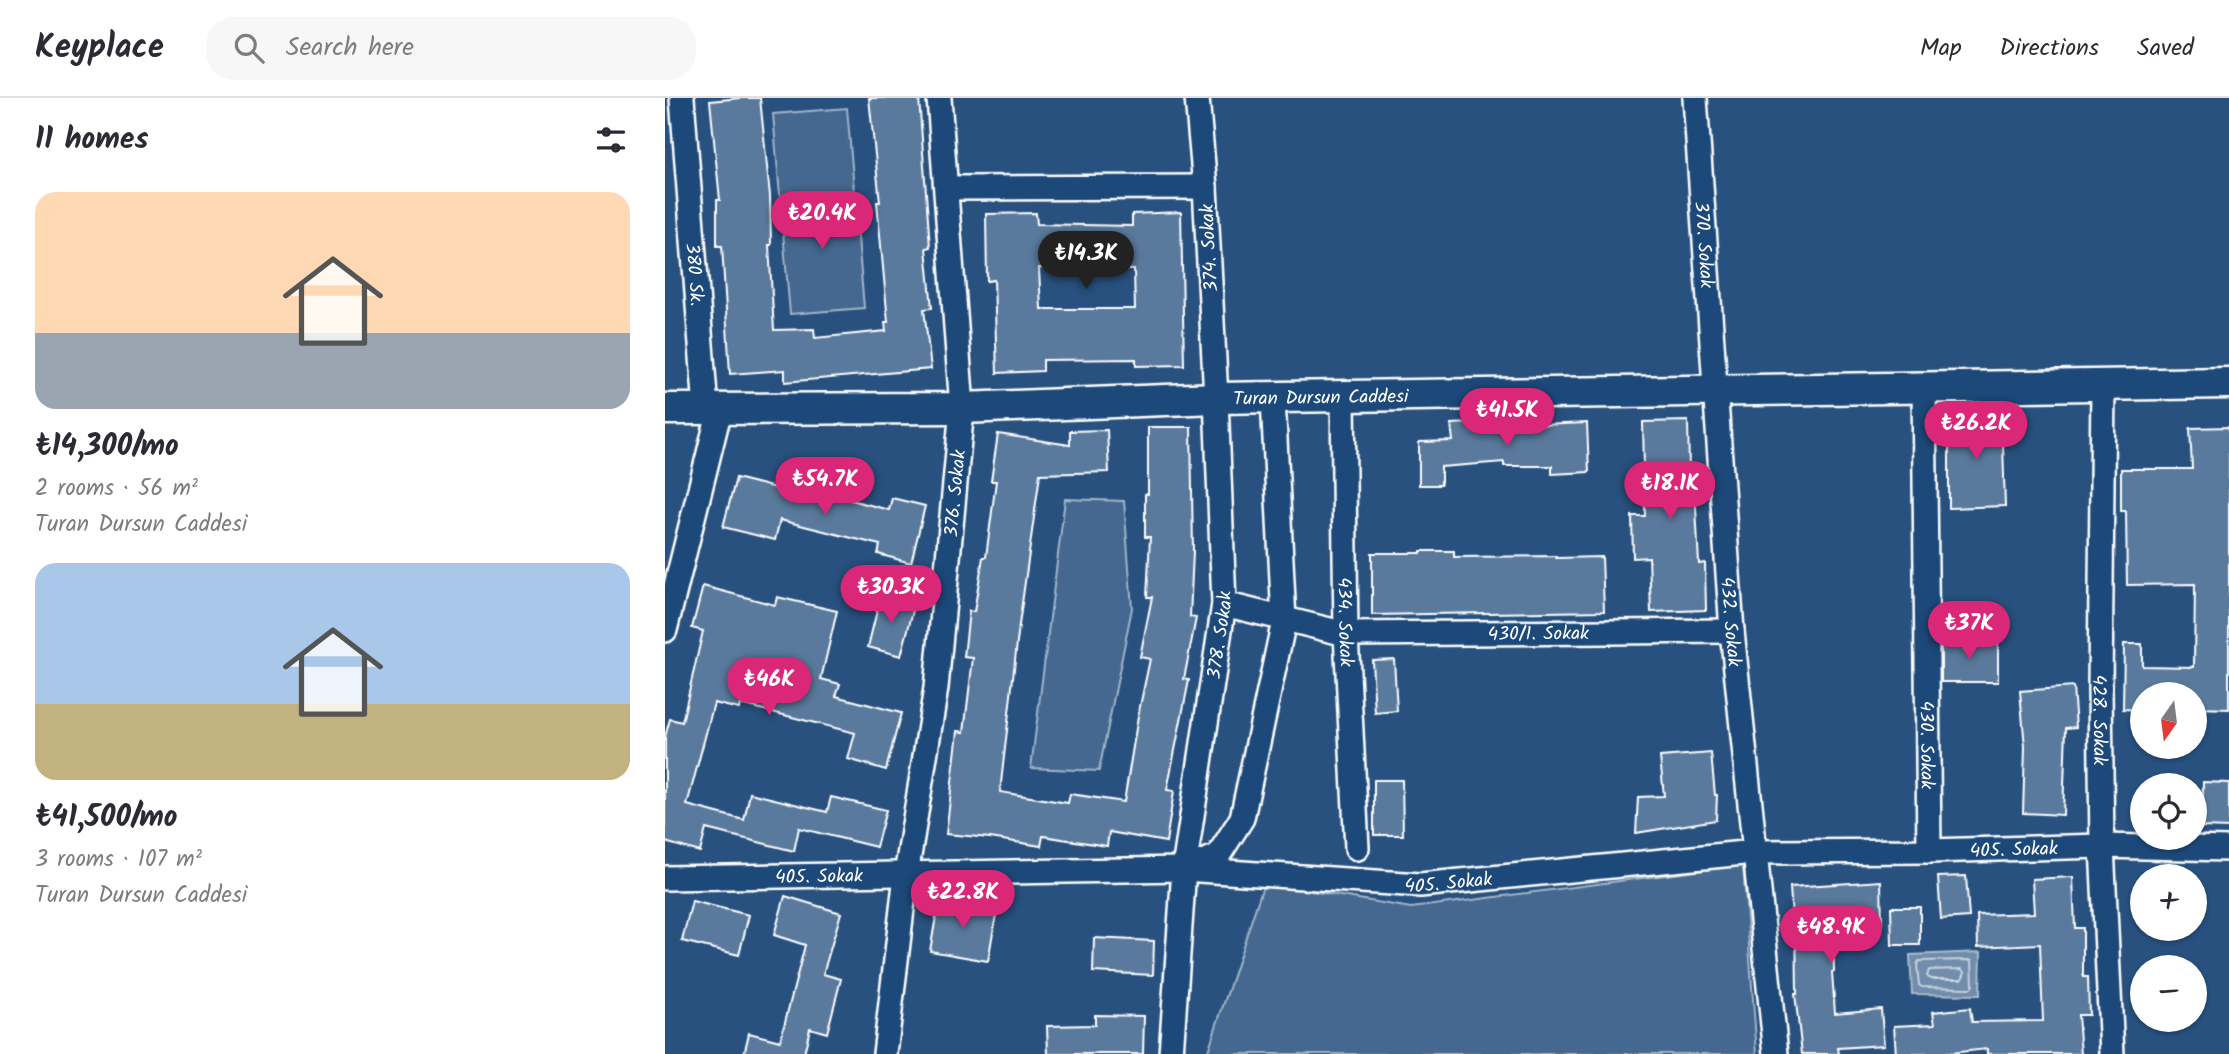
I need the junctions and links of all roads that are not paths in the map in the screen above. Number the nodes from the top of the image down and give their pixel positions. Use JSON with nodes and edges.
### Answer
{"nodes":[{"id":1,"x":682,"y":98,"type":"edge"},
{"id":2,"x":939,"y":98,"type":"edge"},
{"id":3,"x":1197,"y":98,"type":"edge"},
{"id":4,"x":1695,"y":98,"type":"edge"},
{"id":5,"x":1205,"y":187,"type":"junction"},
{"id":6,"x":947,"y":188,"type":"junction"},
{"id":7,"x":2229,"y":383,"type":"edge"},
{"id":8,"x":2103,"y":384,"type":"junction"},
{"id":9,"x":1924,"y":386,"type":"junction"},
{"id":10,"x":1716,"y":390,"type":"junction"},
{"id":11,"x":1343,"y":397,"type":"junction"},
{"id":12,"x":1216,"y":398,"type":"junction"},
{"id":13,"x":1273,"y":398,"type":"junction"},
{"id":14,"x":962,"y":408,"type":"junction"},
{"id":15,"x":665,"y":409,"type":"edge"},
{"id":16,"x":713,"y":409,"type":"junction"},
{"id":17,"x":1224,"y":604,"type":"junction"},
{"id":18,"x":668,"y":605,"type":"edge"},
{"id":19,"x":1284,"y":621,"type":"junction"},
{"id":20,"x":665,"y":630,"type":"edge"},
{"id":21,"x":1732,"y":631,"type":"junction"},
{"id":22,"x":1346,"y":634,"type":"junction"},
{"id":23,"x":2102,"y":846,"type":"junction"},
{"id":24,"x":1357,"y":848,"type":"dead end"},
{"id":25,"x":2229,"y":849,"type":"edge"},
{"id":26,"x":1929,"y":851,"type":"junction"},
{"id":27,"x":1754,"y":852,"type":"junction"},
{"id":28,"x":1184,"y":869,"type":"junction"},
{"id":29,"x":906,"y":875,"type":"junction"},
{"id":30,"x":665,"y":878,"type":"edge"},
{"id":31,"x":885,"y":1054,"type":"edge"},
{"id":32,"x":1171,"y":1054,"type":"edge"},
{"id":33,"x":1776,"y":1054,"type":"edge"},
{"id":34,"x":2112,"y":1054,"type":"edge"}],
"edges":[{"from":1,"to":16,"type":"street","name":"380 Sk."},
{"from":2,"to":6,"type":"street","name":"376. Sokak"},
{"from":3,"to":5,"type":"street","name":"374. Sokak"},
{"from":4,"to":10,"type":"street","name":"370. Sokak"},
{"from":5,"to":6,"type":"street"},
{"from":5,"to":12,"type":"street","name":"374. Sokak"},
{"from":6,"to":14,"type":"street","name":"376. Sokak"},
{"from":7,"to":8,"type":"street","name":"Turan Dursun Caddesi"},
{"from":8,"to":9,"type":"street","name":"Turan Dursun Caddesi"},
{"from":8,"to":23,"type":"street","name":"428. Sokak"},
{"from":9,"to":10,"type":"street","name":"Turan Dursun Caddesi"},
{"from":9,"to":26,"type":"street","name":"430. Sokak"},
{"from":10,"to":11,"type":"street","name":"Turan Dursun Caddesi"},
{"from":10,"to":21,"type":"street","name":"432. Sokak"},
{"from":11,"to":13,"type":"street","name":"Turan Dursun Caddesi"},
{"from":11,"to":22,"type":"street","name":"434. Sokak"},
{"from":12,"to":13,"type":"street","name":"Turan Dursun Caddesi"},
{"from":12,"to":14,"type":"street","name":"Turan Dursun Caddesi"},
{"from":12,"to":17,"type":"street","name":"378. Sokak"},
{"from":13,"to":19,"type":"street"},
{"from":14,"to":16,"type":"street","name":"Turan Dursun Caddesi"},
{"from":14,"to":29,"type":"street","name":"376. Sokak"},
{"from":15,"to":16,"type":"street","name":"Turan Dursun Caddesi"},
{"from":16,"to":18,"type":"street","name":"380 Sk."},
{"from":17,"to":19,"type":"street","name":"430/1. Sokak"},
{"from":17,"to":28,"type":"street","name":"378. Sokak"},
{"from":18,"to":20,"type":"street","name":"380 Sk."},
{"from":19,"to":22,"type":"street","name":"430/1. Sokak"},
{"from":19,"to":28,"type":"street"},
{"from":21,"to":22,"type":"street","name":"430/1. Sokak"},
{"from":21,"to":27,"type":"street","name":"432. Sokak"},
{"from":22,"to":24,"type":"street","name":"434. Sokak"},
{"from":23,"to":25,"type":"street","name":"405. Sokak"},
{"from":23,"to":26,"type":"street","name":"405. Sokak"},
{"from":23,"to":34,"type":"street","name":"428. Sokak"},
{"from":26,"to":27,"type":"street","name":"405. Sokak"},
{"from":27,"to":28,"type":"street","name":"405. Sokak"},
{"from":27,"to":33,"type":"street","name":"432. Sokak"},
{"from":28,"to":29,"type":"street","name":"405. Sokak"},
{"from":28,"to":32,"type":"street","name":"378. Sokak"},
{"from":29,"to":30,"type":"street","name":"405. Sokak"},
{"from":29,"to":31,"type":"street","name":"376. Sokak"}]}
